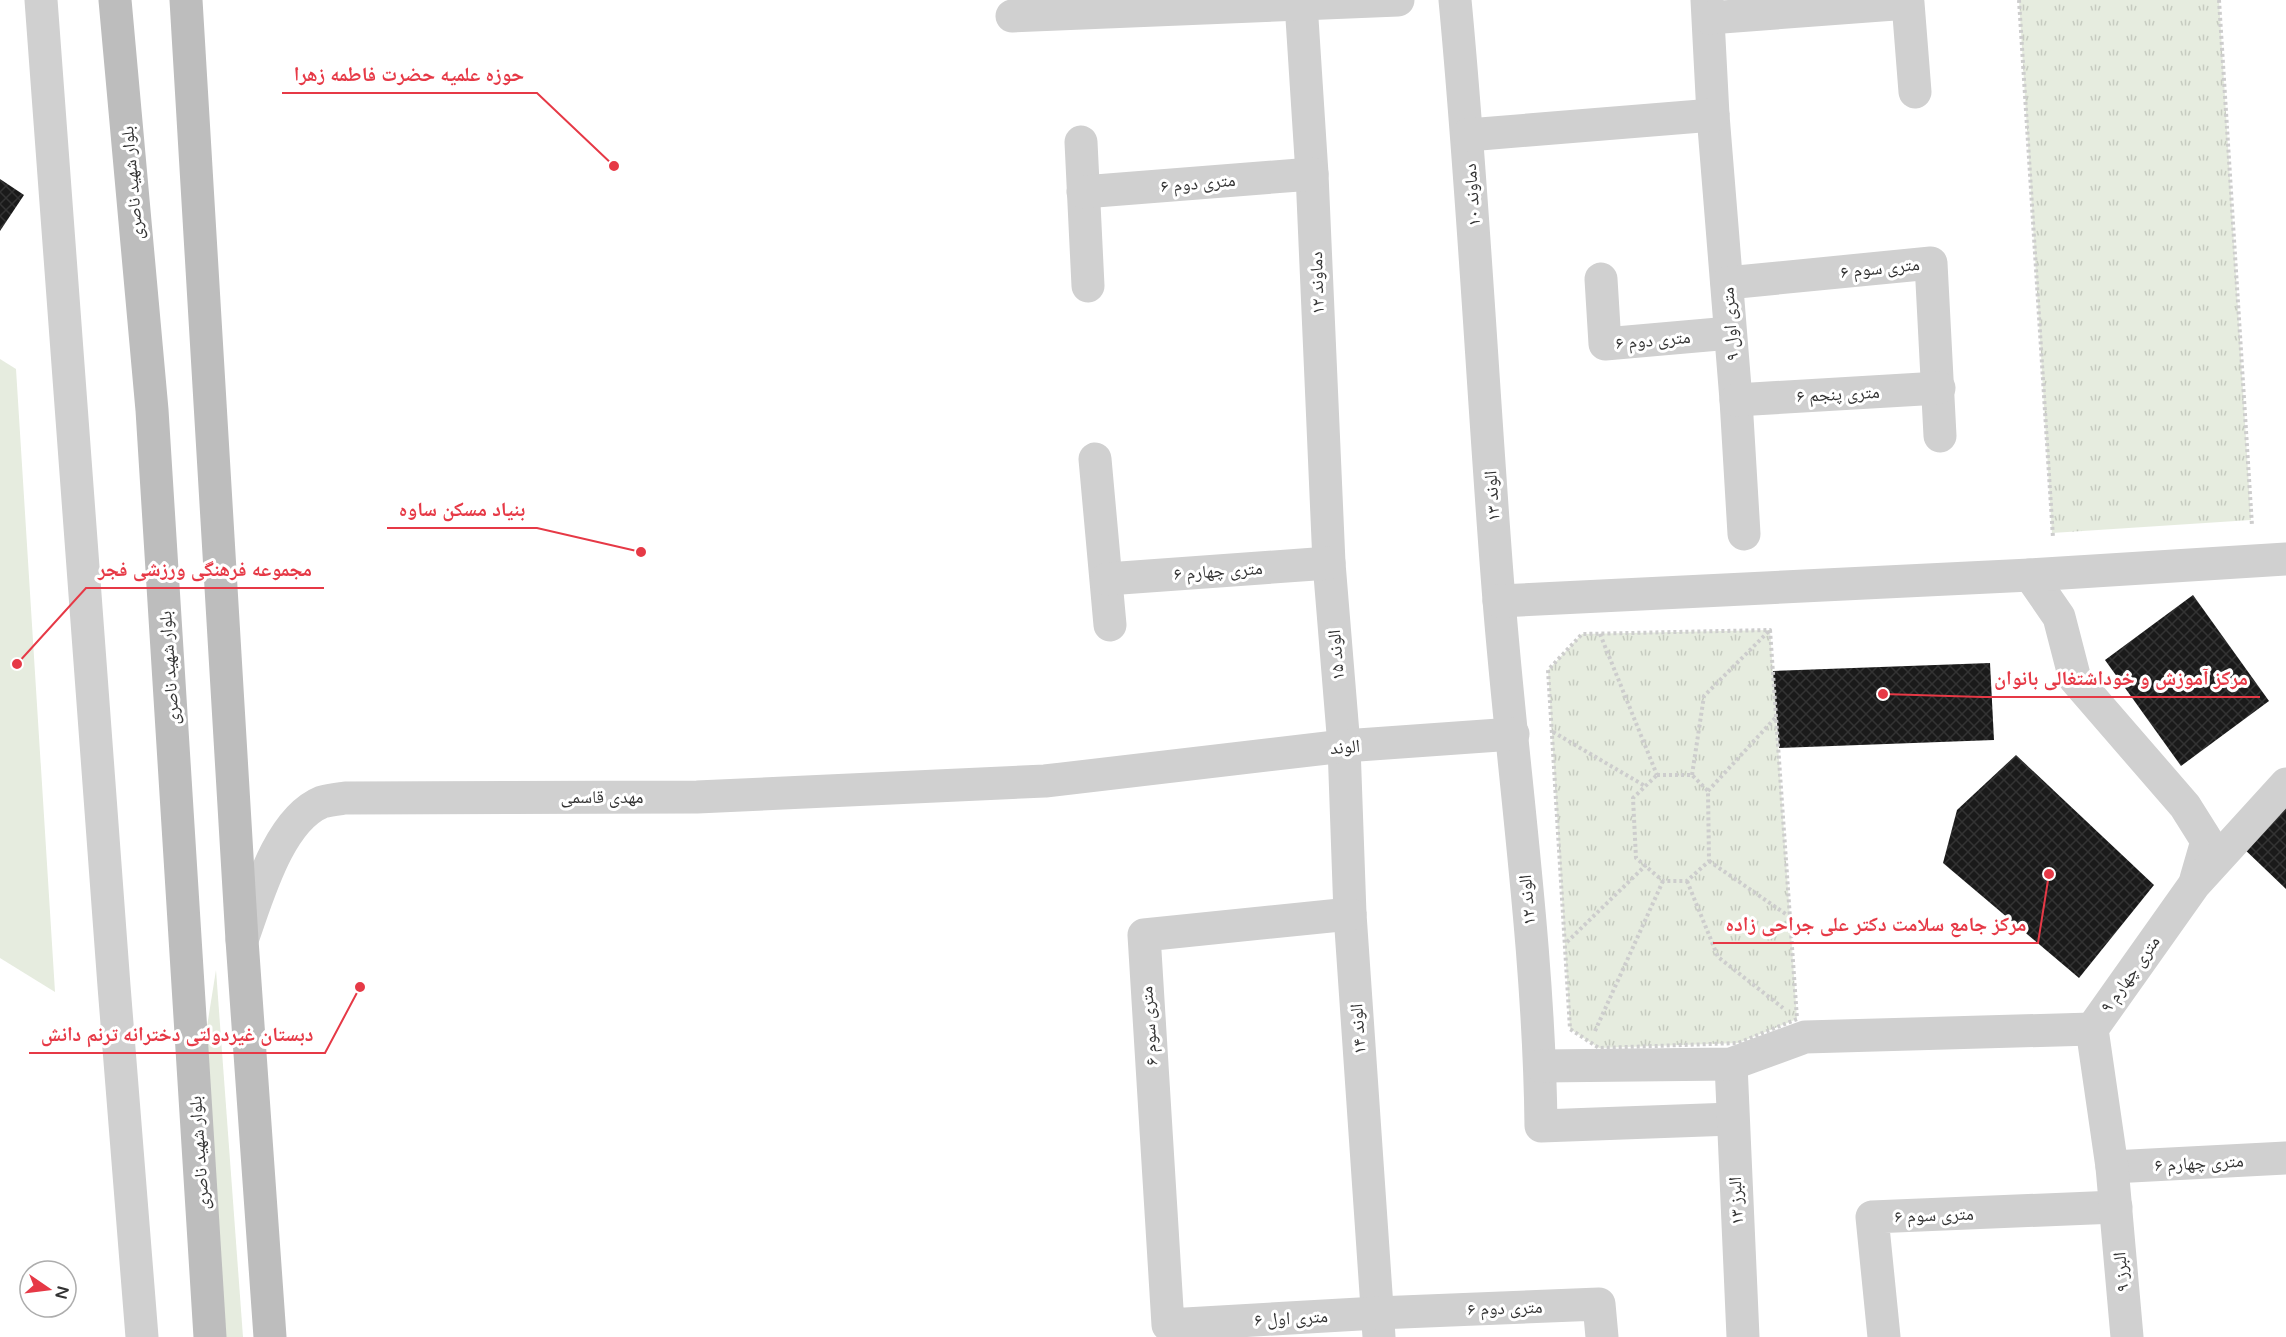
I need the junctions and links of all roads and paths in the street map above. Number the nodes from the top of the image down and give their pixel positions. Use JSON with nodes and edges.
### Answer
{"nodes":[{"id":1,"x":41,"y":0,"type":"edge"},
{"id":2,"x":115,"y":0,"type":"edge"},
{"id":3,"x":186,"y":0,"type":"edge"},
{"id":4,"x":1398,"y":0,"type":"edge"},
{"id":5,"x":1455,"y":0,"type":"edge"},
{"id":6,"x":2019,"y":0,"type":"edge"},
{"id":7,"x":2219,"y":0,"type":"edge"},
{"id":8,"x":1301,"y":3,"type":"junction"},
{"id":9,"x":1083,"y":7,"type":"edge"},
{"id":10,"x":1708,"y":9,"type":"edge"},
{"id":11,"x":1012,"y":16,"type":"dead end"},
{"id":12,"x":1915,"y":92,"type":"dead end"},
{"id":13,"x":1713,"y":116,"type":"junction"},
{"id":14,"x":1468,"y":135,"type":"junction"},
{"id":15,"x":1081,"y":142,"type":"dead end"},
{"id":16,"x":1312,"y":174,"type":"junction"},
{"id":17,"x":1083,"y":192,"type":"junction"},
{"id":18,"x":1601,"y":279,"type":"dead end"},
{"id":19,"x":1727,"y":283,"type":"junction"},
{"id":20,"x":1088,"y":286,"type":"dead end"},
{"id":21,"x":1730,"y":333,"type":"junction"},
{"id":22,"x":1939,"y":388,"type":"junction"},
{"id":23,"x":1485,"y":391,"type":"joint"},
{"id":24,"x":1736,"y":400,"type":"junction"},
{"id":25,"x":1940,"y":436,"type":"dead end"},
{"id":26,"x":1095,"y":459,"type":"dead end"},
{"id":27,"x":1744,"y":534,"type":"dead end"},
{"id":28,"x":2286,"y":559,"type":"edge"},
{"id":29,"x":2254,"y":561,"type":"junction"},
{"id":30,"x":1329,"y":563,"type":"junction"},
{"id":31,"x":2042,"y":574,"type":"junction"},
{"id":32,"x":1107,"y":579,"type":"junction"},
{"id":33,"x":1499,"y":601,"type":"junction"},
{"id":34,"x":1110,"y":625,"type":"dead end"},
{"id":35,"x":1770,"y":630,"type":"junction"},
{"id":36,"x":1600,"y":634,"type":"junction"},
{"id":37,"x":1776,"y":717,"type":"junction"},
{"id":38,"x":1552,"y":732,"type":"junction"},
{"id":39,"x":1513,"y":734,"type":"junction"},
{"id":40,"x":1344,"y":746,"type":"junction"},
{"id":41,"x":1657,"y":775,"type":"junction"},
{"id":42,"x":1692,"y":775,"type":"junction"},
{"id":43,"x":1045,"y":781,"type":"joint"},
{"id":44,"x":2286,"y":784,"type":"edge"},
{"id":45,"x":1645,"y":786,"type":"junction"},
{"id":46,"x":1708,"y":791,"type":"junction"},
{"id":47,"x":1709,"y":861,"type":"junction"},
{"id":48,"x":1646,"y":865,"type":"junction"},
{"id":49,"x":1663,"y":881,"type":"junction"},
{"id":50,"x":1687,"y":881,"type":"junction"},
{"id":51,"x":2194,"y":885,"type":"junction"},
{"id":52,"x":1350,"y":914,"type":"junction"},
{"id":53,"x":1790,"y":917,"type":"junction"},
{"id":54,"x":242,"y":940,"type":"junction"},
{"id":55,"x":1565,"y":944,"type":"junction"},
{"id":56,"x":1797,"y":1019,"type":"junction"},
{"id":57,"x":2092,"y":1029,"type":"junction"},
{"id":58,"x":1590,"y":1042,"type":"junction"},
{"id":59,"x":1731,"y":1064,"type":"junction"},
{"id":60,"x":1541,"y":1066,"type":"junction"},
{"id":61,"x":1732,"y":1119,"type":"junction"},
{"id":62,"x":2286,"y":1158,"type":"edge"},
{"id":63,"x":2112,"y":1167,"type":"junction"},
{"id":64,"x":2116,"y":1207,"type":"junction"},
{"id":65,"x":1168,"y":1325,"type":"joint"},
{"id":66,"x":1378,"y":1325,"type":"edge"},
{"id":67,"x":142,"y":1337,"type":"edge"},
{"id":68,"x":210,"y":1337,"type":"edge"},
{"id":69,"x":270,"y":1337,"type":"edge"},
{"id":70,"x":1602,"y":1337,"type":"edge"},
{"id":71,"x":1743,"y":1337,"type":"edge"},
{"id":72,"x":1884,"y":1337,"type":"edge"},
{"id":73,"x":2127,"y":1337,"type":"edge"}],
"edges":[{"from":1,"to":67,"type":"street"},
{"from":2,"to":68,"type":"main road","name":"بلوار شهید ناصری"},
{"from":3,"to":54,"type":"main road"},
{"from":4,"to":8,"type":"street"},
{"from":5,"to":14,"type":"street","name":"دماوند ۱۰"},
{"from":6,"to":31,"type":"path"},
{"from":7,"to":29,"type":"path"},
{"from":8,"to":9,"type":"street"},
{"from":8,"to":16,"type":"street","name":"دماوند ۱۲"},
{"from":9,"to":11,"type":"street"},
{"from":10,"to":12,"type":"street"},
{"from":10,"to":13,"type":"street","name":"۹ متری اول"},
{"from":13,"to":14,"type":"street"},
{"from":13,"to":19,"type":"street","name":"۹ متری اول"},
{"from":14,"to":23,"type":"street","name":"دماوند ۱۰"},
{"from":15,"to":17,"type":"street"},
{"from":16,"to":17,"type":"street","name":"۶ متری دوم"},
{"from":16,"to":30,"type":"street","name":"دماوند ۱۲"},
{"from":17,"to":20,"type":"street"},
{"from":18,"to":21,"type":"street","name":"۶ متری دوم"},
{"from":19,"to":21,"type":"street","name":"۹ متری اول"},
{"from":19,"to":22,"type":"street","name":"۶ متری سوم"},
{"from":21,"to":24,"type":"street","name":"۹ متری اول"},
{"from":22,"to":24,"type":"street","name":"۶ متری پنجم"},
{"from":22,"to":25,"type":"street","name":"۶ متری سوم"},
{"from":23,"to":33,"type":"street","name":"الوند ۱۳"},
{"from":24,"to":27,"type":"street","name":"۹ متری اول"},
{"from":26,"to":32,"type":"street"},
{"from":28,"to":29,"type":"street"},
{"from":29,"to":31,"type":"street"},
{"from":30,"to":32,"type":"street","name":"۶ متری چهارم"},
{"from":30,"to":40,"type":"street","name":"الوند ۱۵"},
{"from":31,"to":33,"type":"street"},
{"from":31,"to":51,"type":"street"},
{"from":32,"to":34,"type":"street"},
{"from":33,"to":39,"type":"street"},
{"from":35,"to":36,"type":"path"},
{"from":35,"to":37,"type":"path"},
{"from":35,"to":42,"type":"path"},
{"from":36,"to":38,"type":"path"},
{"from":36,"to":41,"type":"path"},
{"from":37,"to":46,"type":"path"},
{"from":37,"to":53,"type":"path"},
{"from":38,"to":45,"type":"path"},
{"from":38,"to":55,"type":"path"},
{"from":39,"to":40,"type":"street","name":"الوند"},
{"from":39,"to":60,"type":"street","name":"الوند ۱۲"},
{"from":40,"to":43,"type":"street","name":"الوند"},
{"from":40,"to":52,"type":"street","name":"الوند ۱۴"},
{"from":41,"to":42,"type":"path"},
{"from":41,"to":45,"type":"path"},
{"from":42,"to":46,"type":"path"},
{"from":43,"to":54,"type":"street","name":"مهدی قاسمی"},
{"from":44,"to":51,"type":"street","name":"۹ متری چهارم"},
{"from":45,"to":48,"type":"path"},
{"from":46,"to":47,"type":"path"},
{"from":47,"to":50,"type":"path"},
{"from":47,"to":53,"type":"path"},
{"from":48,"to":49,"type":"path"},
{"from":48,"to":55,"type":"path"},
{"from":49,"to":50,"type":"path"},
{"from":49,"to":58,"type":"path"},
{"from":50,"to":56,"type":"path"},
{"from":51,"to":57,"type":"street","name":"۹ متری چهارم"},
{"from":52,"to":65,"type":"street","name":"۶ متری سوم"},
{"from":52,"to":66,"type":"street","name":"الوند ۱۴"},
{"from":53,"to":56,"type":"path"},
{"from":54,"to":69,"type":"main road"},
{"from":55,"to":58,"type":"path"},
{"from":56,"to":58,"type":"path"},
{"from":57,"to":59,"type":"street"},
{"from":57,"to":63,"type":"street","name":"۹ متری چهارم"},
{"from":59,"to":60,"type":"street"},
{"from":59,"to":61,"type":"street","name":"البرز ۱۳"},
{"from":60,"to":61,"type":"street","name":"الوند ۱۲"},
{"from":61,"to":71,"type":"street","name":"البرز ۱۳"},
{"from":62,"to":63,"type":"street","name":"۶ متری چهارم"},
{"from":63,"to":64,"type":"street","name":"۹ متری چهارم"},
{"from":64,"to":72,"type":"street","name":"۶ متری سوم"},
{"from":64,"to":73,"type":"street","name":"البرز ۹"},
{"from":65,"to":66,"type":"street","name":"۶ متری اول"},
{"from":66,"to":70,"type":"street","name":"۶ متری دوم"}]}
